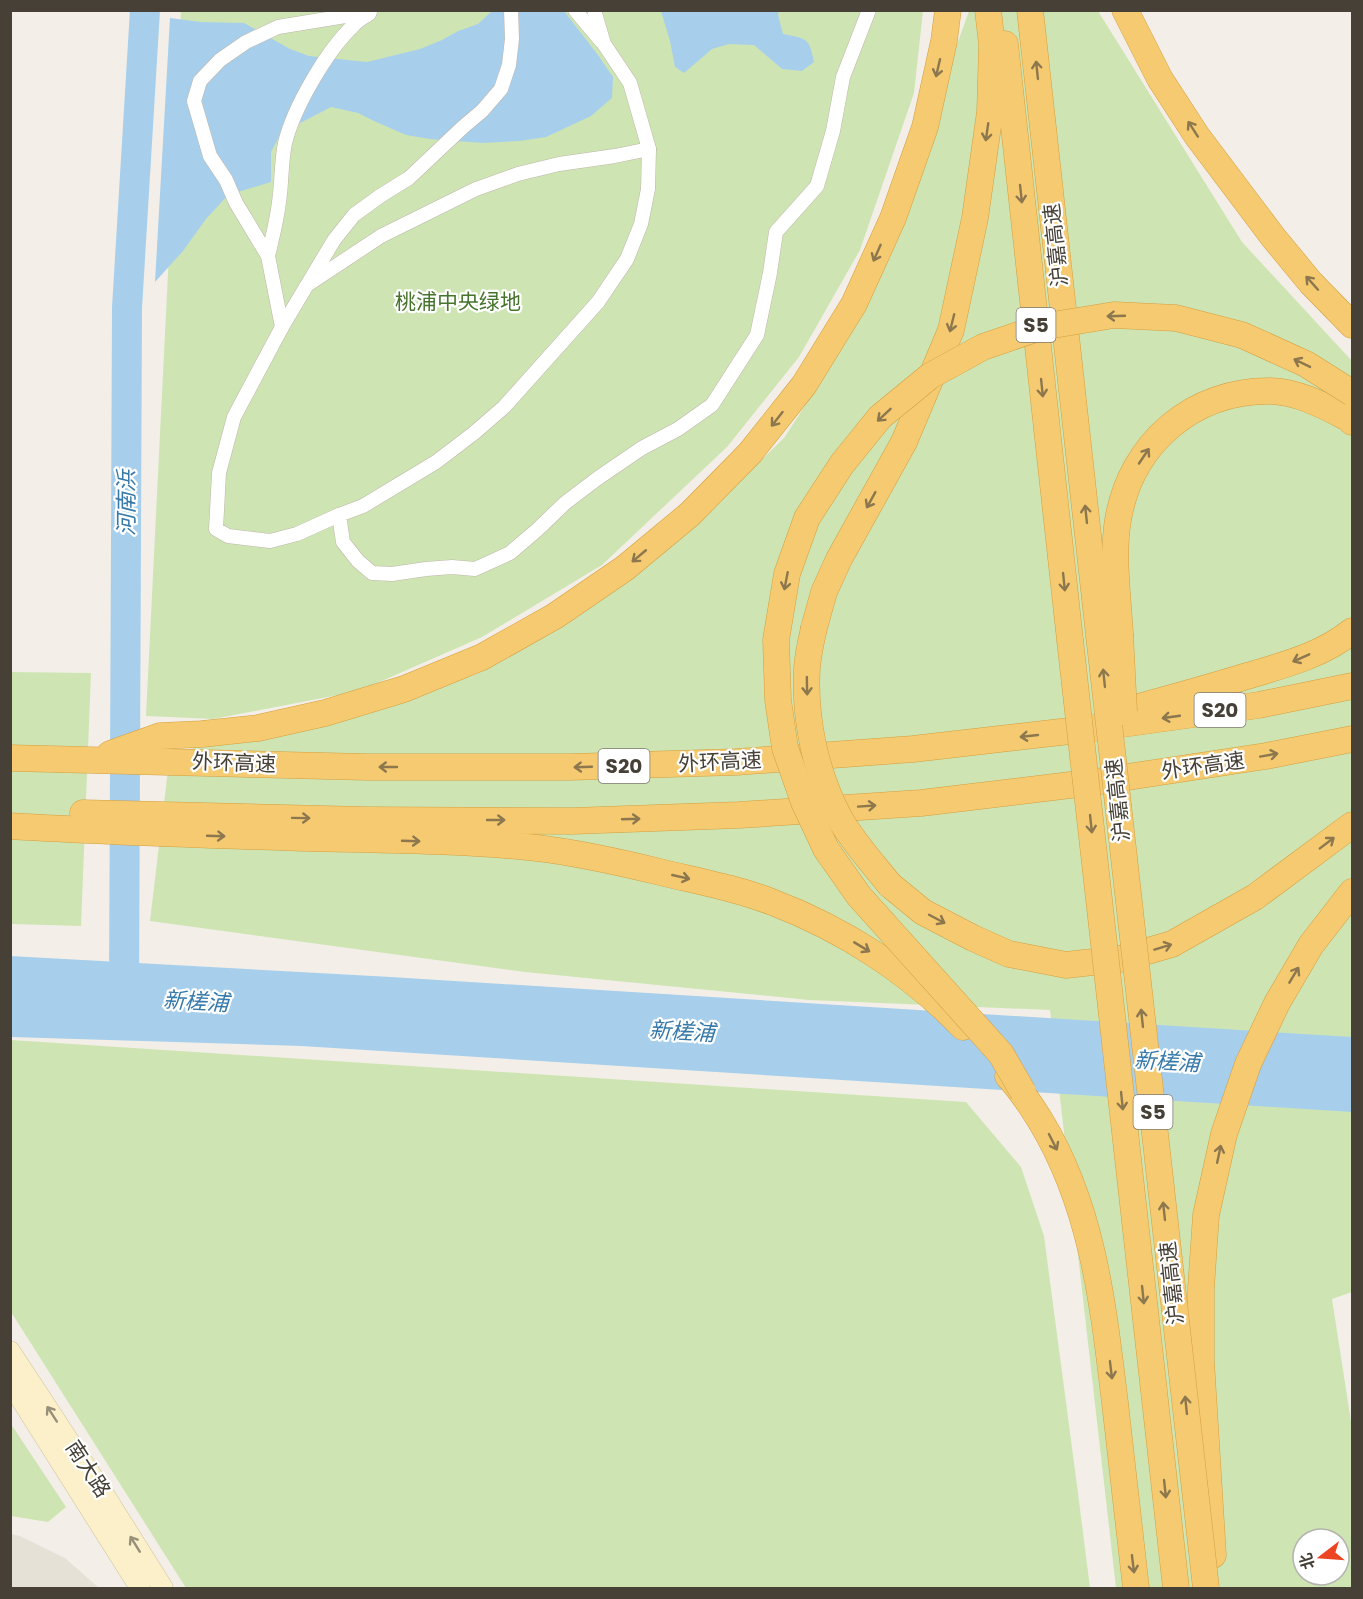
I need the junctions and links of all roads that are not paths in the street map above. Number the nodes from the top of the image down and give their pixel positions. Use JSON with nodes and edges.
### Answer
{"nodes":[{"id":1,"x":511,"y":10,"type":"edge"},
{"id":2,"x":575,"y":10,"type":"edge"},
{"id":3,"x":594,"y":10,"type":"edge"},
{"id":4,"x":869,"y":10,"type":"edge"},
{"id":5,"x":948,"y":10,"type":"edge"},
{"id":6,"x":988,"y":10,"type":"edge"},
{"id":7,"x":1001,"y":10,"type":"edge"},
{"id":8,"x":1030,"y":10,"type":"edge"},
{"id":9,"x":1125,"y":10,"type":"edge"},
{"id":10,"x":372,"y":11,"type":"edge"},
{"id":11,"x":604,"y":44,"type":"junction"},
{"id":12,"x":649,"y":149,"type":"junction"},
{"id":13,"x":268,"y":256,"type":"junction"},
{"id":14,"x":308,"y":285,"type":"junction"},
{"id":15,"x":1353,"y":325,"type":"edge"},
{"id":16,"x":282,"y":327,"type":"junction"},
{"id":17,"x":1353,"y":393,"type":"edge"},
{"id":18,"x":1353,"y":422,"type":"edge"},
{"id":19,"x":339,"y":515,"type":"junction"},
{"id":20,"x":1353,"y":631,"type":"edge"},
{"id":21,"x":1109,"y":635,"type":"junction"},
{"id":22,"x":1353,"y":686,"type":"edge"},
{"id":23,"x":1087,"y":729,"type":"junction"},
{"id":24,"x":1353,"y":739,"type":"edge"},
{"id":25,"x":10,"y":758,"type":"edge"},
{"id":26,"x":95,"y":760,"type":"junction"},
{"id":27,"x":10,"y":812,"type":"edge"},
{"id":28,"x":94,"y":822,"type":"junction"},
{"id":29,"x":158,"y":824,"type":"junction"},
{"id":30,"x":1353,"y":825,"type":"edge"},
{"id":31,"x":10,"y":826,"type":"edge"},
{"id":32,"x":1353,"y":892,"type":"edge"},
{"id":33,"x":1023,"y":1092,"type":"junction"},
{"id":34,"x":10,"y":1351,"type":"edge"},
{"id":35,"x":10,"y":1382,"type":"edge"},
{"id":36,"x":99,"y":1503,"type":"junction"},
{"id":37,"x":141,"y":1588,"type":"edge"},
{"id":38,"x":163,"y":1588,"type":"edge"},
{"id":39,"x":1136,"y":1588,"type":"edge"},
{"id":40,"x":1176,"y":1588,"type":"edge"},
{"id":41,"x":1206,"y":1588,"type":"edge"},
{"id":42,"x":1215,"y":1588,"type":"edge"}],
"edges":[{"from":1,"to":14,"type":"street"},
{"from":2,"to":11,"type":"street"},
{"from":3,"to":11,"type":"street"},
{"from":4,"to":19,"type":"street"},
{"from":5,"to":26,"type":"highway","one_way":true},
{"from":6,"to":30,"type":"highway","one_way":true,"bridge":true},
{"from":7,"to":40,"type":"highway","name":"沪嘉高速","number":"S5","one_way":true,"bridge":true},
{"from":21,"to":8,"type":"highway","name":"沪嘉高速","number":"S5","one_way":true},
{"from":15,"to":9,"type":"highway","one_way":true},
{"from":10,"to":13,"type":"street"},
{"from":10,"to":13,"type":"street"},
{"from":11,"to":12,"type":"street"},
{"from":12,"to":14,"type":"street"},
{"from":12,"to":19,"type":"street"},
{"from":13,"to":16,"type":"street"},
{"from":14,"to":16,"type":"street"},
{"from":16,"to":19,"type":"street"},
{"from":17,"to":33,"type":"highway","one_way":true,"bridge":true},
{"from":21,"to":18,"type":"highway","one_way":true},
{"from":20,"to":23,"type":"highway","one_way":true},
{"from":41,"to":21,"type":"highway","name":"沪嘉高速","number":"S5","one_way":true,"bridge":true},
{"from":22,"to":23,"type":"highway","name":"外环高速","number":"S20","one_way":true},
{"from":23,"to":26,"type":"highway","name":"外环高速","number":"S20","one_way":true},
{"from":29,"to":24,"type":"highway","name":"外环高速","one_way":true},
{"from":25,"to":26,"type":"highway","name":"外环高速","number":"S20"},
{"from":27,"to":28,"type":"highway"},
{"from":28,"to":29,"type":"highway"},
{"from":28,"to":31,"type":"highway"},
{"from":29,"to":33,"type":"highway","one_way":true,"bridge":true},
{"from":42,"to":32,"type":"highway","one_way":true},
{"from":33,"to":39,"type":"highway","one_way":true},
{"from":36,"to":34,"type":"street","name":"南大路","one_way":true},
{"from":35,"to":36,"type":"street","name":"南大路"},
{"from":36,"to":37,"type":"street","name":"南大路"},
{"from":38,"to":36,"type":"street","name":"南大路","one_way":true}]}
